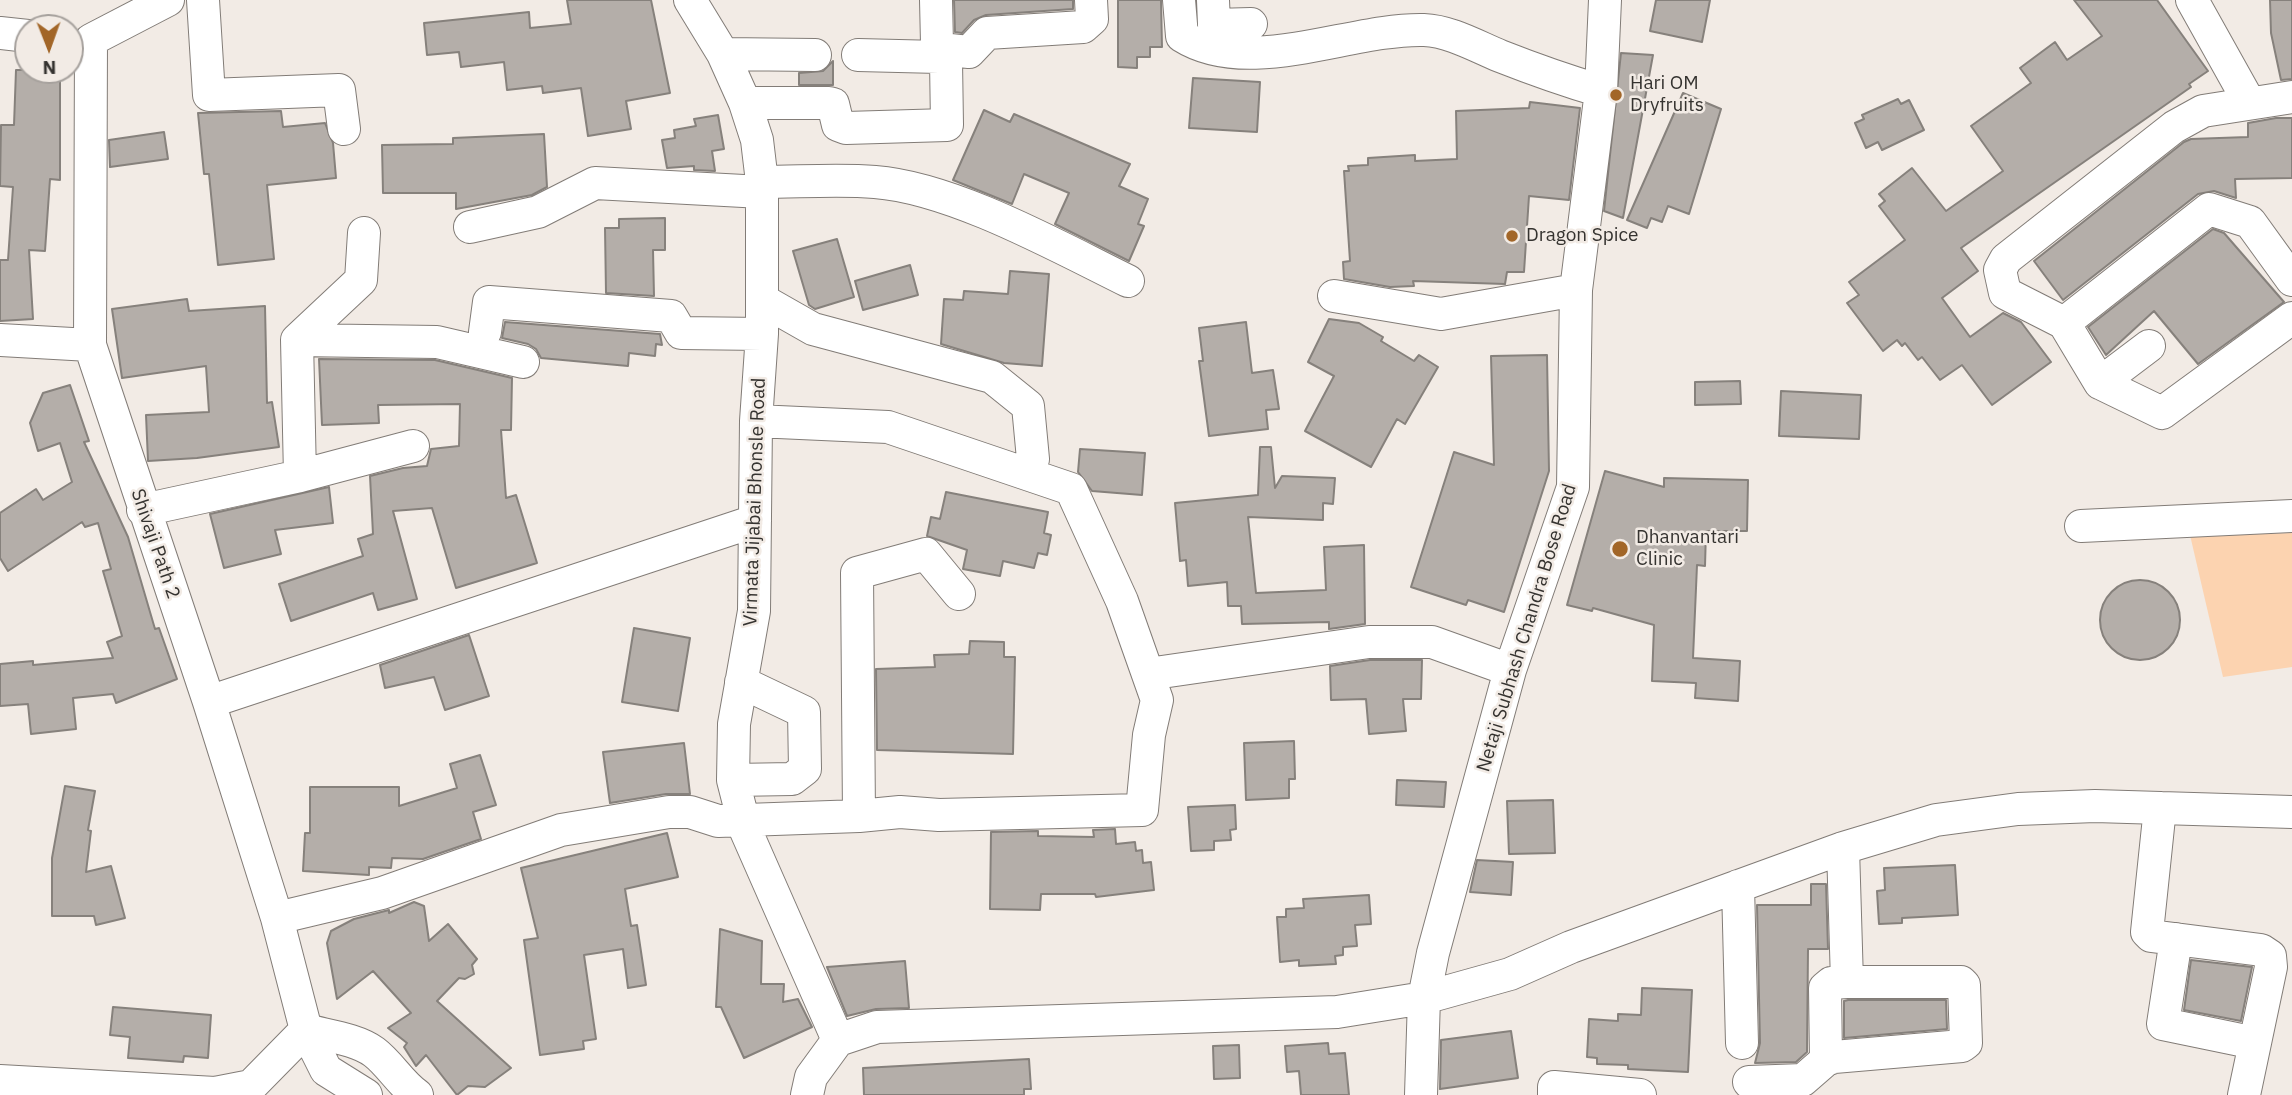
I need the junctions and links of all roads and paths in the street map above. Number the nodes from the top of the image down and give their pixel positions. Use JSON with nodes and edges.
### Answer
{"nodes":[{"id":1,"x":168,"y":0,"type":"edge"},
{"id":2,"x":203,"y":0,"type":"edge"},
{"id":3,"x":690,"y":0,"type":"edge"},
{"id":4,"x":936,"y":0,"type":"edge"},
{"id":5,"x":1091,"y":0,"type":"edge"},
{"id":6,"x":1179,"y":0,"type":"edge"},
{"id":7,"x":1605,"y":0,"type":"edge"},
{"id":8,"x":2192,"y":0,"type":"edge"},
{"id":9,"x":1214,"y":24,"type":"edge"},
{"id":10,"x":1251,"y":24,"type":"dead end"},
{"id":11,"x":84,"y":39,"type":"edge"},
{"id":12,"x":723,"y":54,"type":"junction"},
{"id":13,"x":778,"y":55,"type":"junction"},
{"id":14,"x":816,"y":55,"type":"dead end"},
{"id":15,"x":858,"y":55,"type":"dead end"},
{"id":16,"x":82,"y":84,"type":"edge"},
{"id":17,"x":1601,"y":91,"type":"junction"},
{"id":18,"x":786,"y":92,"type":"dead end"},
{"id":19,"x":2292,"y":97,"type":"edge"},
{"id":20,"x":2249,"y":102,"type":"junction"},
{"id":21,"x":745,"y":103,"type":"junction"},
{"id":22,"x":344,"y":129,"type":"dead end"},
{"id":23,"x":762,"y":187,"type":"junction"},
{"id":24,"x":470,"y":227,"type":"dead end"},
{"id":25,"x":365,"y":233,"type":"dead end"},
{"id":26,"x":2292,"y":279,"type":"edge"},
{"id":27,"x":1128,"y":281,"type":"dead end"},
{"id":28,"x":1576,"y":290,"type":"junction"},
{"id":29,"x":1334,"y":296,"type":"dead end"},
{"id":30,"x":762,"y":300,"type":"junction"},
{"id":31,"x":2292,"y":318,"type":"edge"},
{"id":32,"x":2064,"y":323,"type":"junction"},
{"id":33,"x":485,"y":332,"type":"dead end"},
{"id":34,"x":762,"y":334,"type":"junction"},
{"id":35,"x":0,"y":340,"type":"edge"},
{"id":36,"x":297,"y":340,"type":"junction"},
{"id":37,"x":90,"y":345,"type":"junction"},
{"id":38,"x":2149,"y":346,"type":"dead end"},
{"id":39,"x":523,"y":362,"type":"dead end"},
{"id":40,"x":2100,"y":383,"type":"junction"},
{"id":41,"x":756,"y":421,"type":"junction"},
{"id":42,"x":413,"y":446,"type":"dead end"},
{"id":43,"x":1033,"y":459,"type":"dead end"},
{"id":44,"x":300,"y":476,"type":"junction"},
{"id":45,"x":143,"y":510,"type":"junction"},
{"id":46,"x":2292,"y":516,"type":"edge"},
{"id":47,"x":755,"y":521,"type":"junction"},
{"id":48,"x":2081,"y":526,"type":"dead end"},
{"id":49,"x":958,"y":594,"type":"dead end"},
{"id":50,"x":1510,"y":670,"type":"junction"},
{"id":51,"x":741,"y":682,"type":"junction"},
{"id":52,"x":1153,"y":687,"type":"junction"},
{"id":53,"x":209,"y":702,"type":"junction"},
{"id":54,"x":733,"y":779,"type":"junction"},
{"id":55,"x":2160,"y":808,"type":"junction"},
{"id":56,"x":2292,"y":812,"type":"edge"},
{"id":57,"x":859,"y":816,"type":"junction"},
{"id":58,"x":742,"y":818,"type":"junction"},
{"id":59,"x":1843,"y":859,"type":"junction"},
{"id":60,"x":1738,"y":898,"type":"junction"},
{"id":61,"x":277,"y":918,"type":"junction"},
{"id":62,"x":2176,"y":939,"type":"junction"},
{"id":63,"x":1847,"y":982,"type":"junction"},
{"id":64,"x":1424,"y":998,"type":"junction"},
{"id":65,"x":306,"y":1030,"type":"junction"},
{"id":66,"x":838,"y":1040,"type":"junction"},
{"id":67,"x":1742,"y":1042,"type":"dead end"},
{"id":68,"x":2255,"y":1043,"type":"junction"},
{"id":69,"x":1826,"y":1060,"type":"junction"},
{"id":70,"x":0,"y":1081,"type":"edge"},
{"id":71,"x":1749,"y":1082,"type":"dead end"},
{"id":72,"x":60,"y":1089,"type":"edge"},
{"id":73,"x":250,"y":1091,"type":"edge"},
{"id":74,"x":366,"y":1095,"type":"edge"},
{"id":75,"x":417,"y":1095,"type":"edge"},
{"id":76,"x":807,"y":1095,"type":"edge"},
{"id":77,"x":1421,"y":1095,"type":"edge"},
{"id":78,"x":1554,"y":1095,"type":"edge"},
{"id":79,"x":1640,"y":1095,"type":"edge"},
{"id":80,"x":2244,"y":1095,"type":"edge"}],
"edges":[{"from":1,"to":11,"type":"street","name":"Shivaji Path 2"},
{"from":2,"to":22,"type":"street"},
{"from":3,"to":12,"type":"street","name":"Virmata Jijabai Bhonsle Road"},
{"from":4,"to":5,"type":"street"},
{"from":6,"to":9,"type":"street"},
{"from":7,"to":17,"type":"street","name":"Netaji Subhash Chandra Bose Road"},
{"from":8,"to":20,"type":"street"},
{"from":9,"to":10,"type":"street"},
{"from":9,"to":17,"type":"street"},
{"from":12,"to":13,"type":"street"},
{"from":12,"to":21,"type":"street","name":"Virmata Jijabai Bhonsle Road"},
{"from":13,"to":14,"type":"street"},
{"from":13,"to":18,"type":"street"},
{"from":15,"to":21,"type":"street"},
{"from":16,"to":37,"type":"street","name":"Shivaji Path 2"},
{"from":17,"to":28,"type":"street","name":"Netaji Subhash Chandra Bose Road"},
{"from":19,"to":20,"type":"street"},
{"from":20,"to":32,"type":"street"},
{"from":21,"to":23,"type":"street","name":"Virmata Jijabai Bhonsle Road"},
{"from":23,"to":24,"type":"street"},
{"from":23,"to":27,"type":"street"},
{"from":23,"to":30,"type":"street","name":"Virmata Jijabai Bhonsle Road"},
{"from":25,"to":36,"type":"street"},
{"from":26,"to":32,"type":"street"},
{"from":28,"to":29,"type":"street"},
{"from":28,"to":50,"type":"street","name":"Netaji Subhash Chandra Bose Road"},
{"from":30,"to":34,"type":"street","name":"Virmata Jijabai Bhonsle Road"},
{"from":30,"to":43,"type":"street"},
{"from":31,"to":40,"type":"street"},
{"from":32,"to":40,"type":"street"},
{"from":33,"to":34,"type":"street"},
{"from":34,"to":41,"type":"street","name":"Virmata Jijabai Bhonsle Road"},
{"from":35,"to":37,"type":"street"},
{"from":36,"to":39,"type":"street"},
{"from":36,"to":44,"type":"street"},
{"from":37,"to":45,"type":"street","name":"Shivaji Path 2"},
{"from":38,"to":40,"type":"street"},
{"from":41,"to":47,"type":"street","name":"Virmata Jijabai Bhonsle Road"},
{"from":41,"to":52,"type":"street"},
{"from":42,"to":44,"type":"street"},
{"from":44,"to":45,"type":"street"},
{"from":45,"to":53,"type":"street","name":"Shivaji Path 2"},
{"from":46,"to":48,"type":"street"},
{"from":47,"to":51,"type":"street","name":"Virmata Jijabai Bhonsle Road"},
{"from":47,"to":53,"type":"street"},
{"from":49,"to":57,"type":"street"},
{"from":50,"to":52,"type":"street"},
{"from":50,"to":64,"type":"street","name":"Netaji Subhash Chandra Bose Road"},
{"from":51,"to":54,"type":"street","name":"Virmata Jijabai Bhonsle Road"},
{"from":51,"to":54,"type":"street"},
{"from":52,"to":57,"type":"street"},
{"from":53,"to":61,"type":"street","name":"Shivaji Path 2"},
{"from":54,"to":58,"type":"street","name":"Virmata Jijabai Bhonsle Road"},
{"from":55,"to":56,"type":"street"},
{"from":55,"to":59,"type":"street"},
{"from":55,"to":62,"type":"street"},
{"from":57,"to":58,"type":"street"},
{"from":58,"to":61,"type":"street"},
{"from":58,"to":66,"type":"street","name":"Virmata Jijabai Bhonsle Road"},
{"from":59,"to":60,"type":"street"},
{"from":59,"to":63,"type":"street"},
{"from":60,"to":64,"type":"street"},
{"from":60,"to":67,"type":"street"},
{"from":61,"to":65,"type":"street","name":"Shivaji Path 2"},
{"from":62,"to":68,"type":"street"},
{"from":62,"to":68,"type":"street"},
{"from":63,"to":69,"type":"street"},
{"from":63,"to":69,"type":"street"},
{"from":64,"to":66,"type":"street"},
{"from":64,"to":77,"type":"street","name":"Netaji Subhash Chandra Bose Road"},
{"from":65,"to":73,"type":"street"},
{"from":65,"to":74,"type":"street","name":"Shivaji Path 2"},
{"from":65,"to":75,"type":"street"},
{"from":66,"to":76,"type":"street"},
{"from":68,"to":80,"type":"street"},
{"from":69,"to":71,"type":"street"},
{"from":70,"to":72,"type":"street"},
{"from":72,"to":73,"type":"street"},
{"from":78,"to":79,"type":"street"}]}
